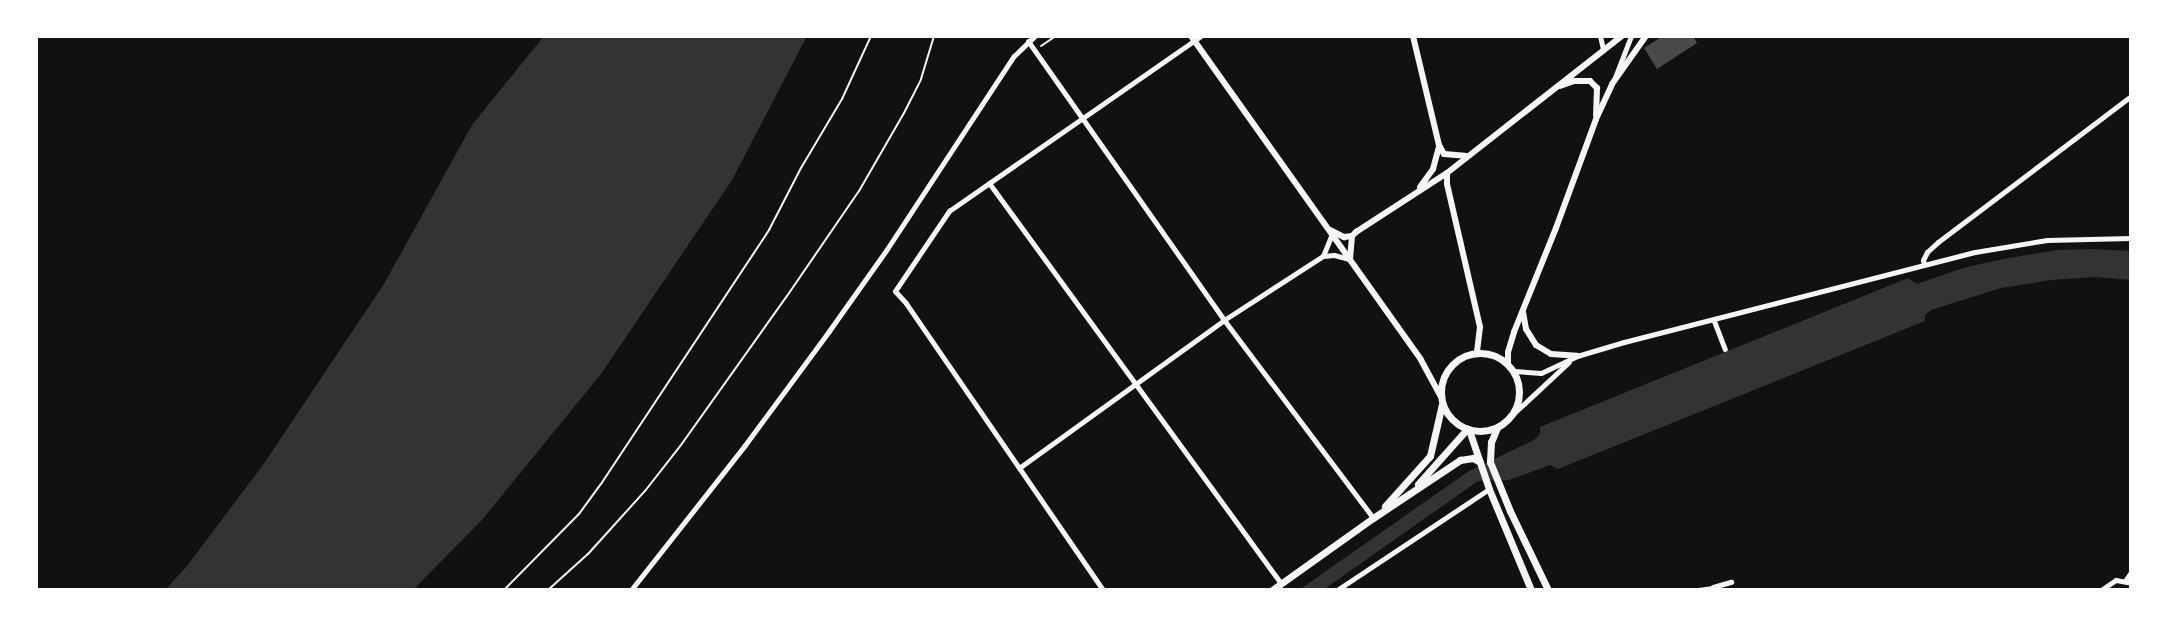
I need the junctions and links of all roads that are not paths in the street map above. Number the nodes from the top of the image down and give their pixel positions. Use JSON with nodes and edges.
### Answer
{"nodes":[{"id":1,"x":1035,"y":36,"type":"edge"},
{"id":2,"x":1201,"y":36,"type":"edge"},
{"id":3,"x":1413,"y":36,"type":"edge"},
{"id":4,"x":1600,"y":36,"type":"edge"},
{"id":5,"x":1622,"y":36,"type":"edge"},
{"id":6,"x":1631,"y":36,"type":"edge"},
{"id":7,"x":1646,"y":36,"type":"edge"},
{"id":8,"x":1192,"y":38,"type":"edge"},
{"id":9,"x":1615,"y":38,"type":"edge"},
{"id":10,"x":1028,"y":41,"type":"junction"},
{"id":11,"x":1604,"y":49,"type":"junction"},
{"id":12,"x":1612,"y":84,"type":"junction"},
{"id":13,"x":1547,"y":94,"type":"junction"},
{"id":14,"x":2131,"y":96,"type":"edge"},
{"id":15,"x":1083,"y":119,"type":"junction"},
{"id":16,"x":1596,"y":119,"type":"junction"},
{"id":17,"x":1439,"y":145,"type":"junction"},
{"id":18,"x":1466,"y":156,"type":"junction"},
{"id":19,"x":1447,"y":173,"type":"junction"},
{"id":20,"x":989,"y":183,"type":"junction"},
{"id":21,"x":1417,"y":192,"type":"junction"},
{"id":22,"x":1331,"y":232,"type":"junction"},
{"id":23,"x":1352,"y":236,"type":"junction"},
{"id":24,"x":2131,"y":238,"type":"edge"},
{"id":25,"x":1323,"y":256,"type":"junction"},
{"id":26,"x":1351,"y":260,"type":"junction"},
{"id":27,"x":1924,"y":266,"type":"junction"},
{"id":28,"x":1524,"y":307,"type":"junction"},
{"id":29,"x":1224,"y":320,"type":"junction"},
{"id":30,"x":1714,"y":321,"type":"junction"},
{"id":31,"x":1725,"y":349,"type":"dead end"},
{"id":32,"x":1477,"y":352,"type":"junction"},
{"id":33,"x":1577,"y":356,"type":"junction"},
{"id":34,"x":1508,"y":363,"type":"junction"},
{"id":35,"x":1514,"y":371,"type":"junction"},
{"id":36,"x":1136,"y":384,"type":"junction"},
{"id":37,"x":1442,"y":399,"type":"junction"},
{"id":38,"x":1513,"y":414,"type":"junction"},
{"id":39,"x":1497,"y":428,"type":"junction"},
{"id":40,"x":1468,"y":429,"type":"junction"},
{"id":41,"x":1480,"y":462,"type":"junction"},
{"id":42,"x":1019,"y":468,"type":"junction"},
{"id":43,"x":1488,"y":486,"type":"junction"},
{"id":44,"x":1410,"y":493,"type":"junction"},
{"id":45,"x":1373,"y":518,"type":"junction"},
{"id":46,"x":2131,"y":572,"type":"edge"},
{"id":47,"x":1731,"y":582,"type":"dead end"},
{"id":48,"x":2128,"y":582,"type":"edge"},
{"id":49,"x":1281,"y":584,"type":"junction"},
{"id":50,"x":1713,"y":588,"type":"edge"},
{"id":51,"x":631,"y":590,"type":"edge"},
{"id":52,"x":1103,"y":590,"type":"edge"},
{"id":53,"x":1272,"y":590,"type":"edge"},
{"id":54,"x":1337,"y":590,"type":"edge"},
{"id":55,"x":1531,"y":590,"type":"edge"},
{"id":56,"x":1548,"y":590,"type":"edge"},
{"id":57,"x":1698,"y":590,"type":"edge"},
{"id":58,"x":2101,"y":590,"type":"edge"}],
"edges":[{"from":1,"to":10,"type":"street"},
{"from":2,"to":8,"type":"street"},
{"from":3,"to":17,"type":"street"},
{"from":4,"to":11,"type":"street"},
{"from":5,"to":9,"type":"street"},
{"from":6,"to":12,"type":"street"},
{"from":7,"to":12,"type":"street"},
{"from":8,"to":15,"type":"street"},
{"from":8,"to":22,"type":"street"},
{"from":9,"to":11,"type":"street"},
{"from":10,"to":15,"type":"street"},
{"from":10,"to":51,"type":"street"},
{"from":11,"to":13,"type":"street"},
{"from":12,"to":16,"type":"street"},
{"from":13,"to":16,"type":"street"},
{"from":13,"to":18,"type":"street"},
{"from":14,"to":27,"type":"street"},
{"from":15,"to":20,"type":"street"},
{"from":15,"to":29,"type":"street"},
{"from":16,"to":28,"type":"street"},
{"from":17,"to":18,"type":"street"},
{"from":17,"to":21,"type":"street"},
{"from":18,"to":19,"type":"street"},
{"from":19,"to":21,"type":"street"},
{"from":19,"to":32,"type":"street"},
{"from":20,"to":36,"type":"street"},
{"from":20,"to":42,"type":"street"},
{"from":21,"to":23,"type":"street"},
{"from":22,"to":23,"type":"street"},
{"from":22,"to":25,"type":"street"},
{"from":22,"to":26,"type":"street"},
{"from":23,"to":26,"type":"street"},
{"from":24,"to":27,"type":"street"},
{"from":25,"to":26,"type":"street"},
{"from":25,"to":29,"type":"street"},
{"from":26,"to":37,"type":"street"},
{"from":27,"to":30,"type":"street"},
{"from":28,"to":33,"type":"street"},
{"from":28,"to":34,"type":"street"},
{"from":29,"to":36,"type":"street"},
{"from":29,"to":45,"type":"street"},
{"from":30,"to":31,"type":"street"},
{"from":30,"to":33,"type":"street"},
{"from":32,"to":34,"type":"main road"},
{"from":32,"to":37,"type":"main road"},
{"from":33,"to":35,"type":"street"},
{"from":33,"to":38,"type":"street"},
{"from":34,"to":35,"type":"main road"},
{"from":35,"to":38,"type":"main road"},
{"from":36,"to":42,"type":"street"},
{"from":36,"to":49,"type":"street"},
{"from":37,"to":40,"type":"main road"},
{"from":37,"to":45,"type":"main road"},
{"from":38,"to":39,"type":"main road"},
{"from":39,"to":40,"type":"main road"},
{"from":39,"to":56,"type":"main road"},
{"from":40,"to":41,"type":"main road"},
{"from":40,"to":44,"type":"main road"},
{"from":41,"to":43,"type":"main road"},
{"from":41,"to":44,"type":"main road"},
{"from":42,"to":52,"type":"street"},
{"from":43,"to":54,"type":"street"},
{"from":43,"to":55,"type":"main road"},
{"from":44,"to":45,"type":"main road"},
{"from":45,"to":49,"type":"main road"},
{"from":46,"to":48,"type":"street"},
{"from":47,"to":50,"type":"street"},
{"from":48,"to":58,"type":"street"},
{"from":49,"to":53,"type":"main road"},
{"from":50,"to":57,"type":"street"}]}
